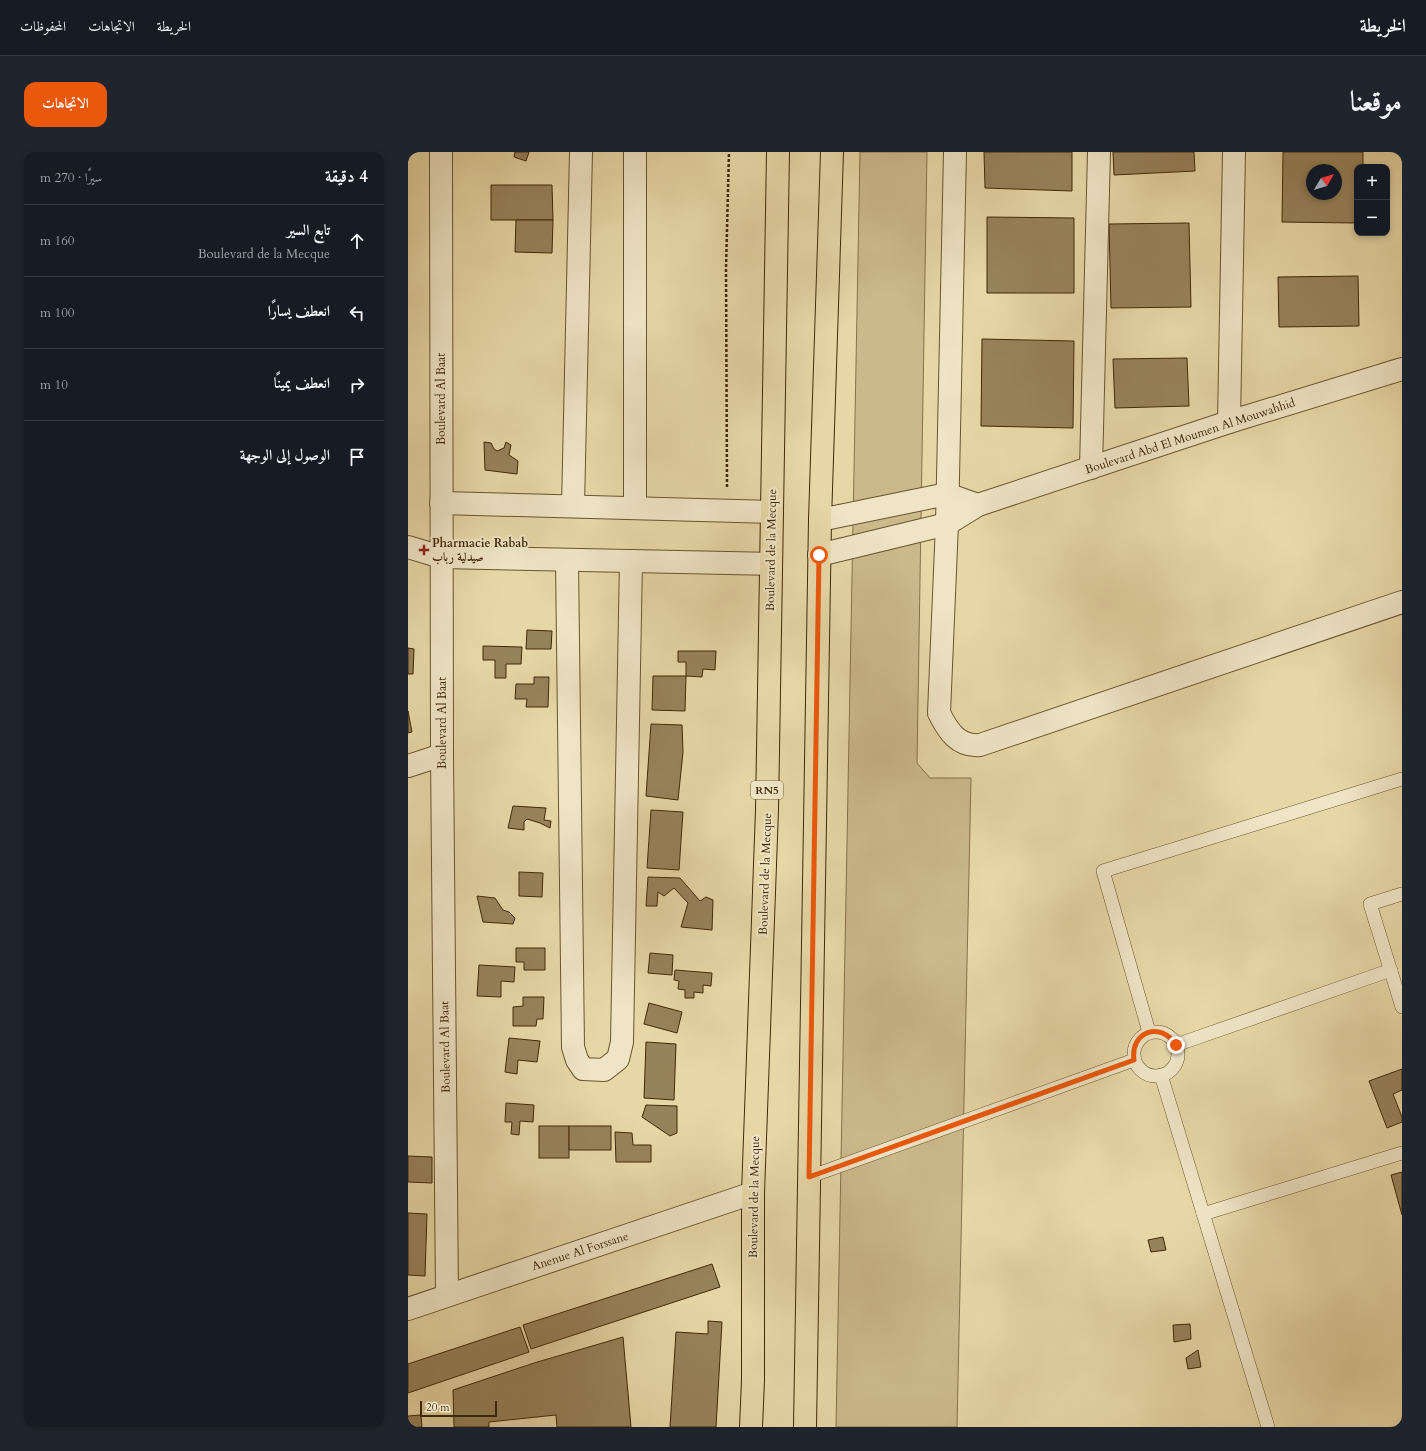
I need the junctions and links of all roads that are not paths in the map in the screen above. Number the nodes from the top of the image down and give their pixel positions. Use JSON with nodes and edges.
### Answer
{"nodes":[{"id":1,"x":441,"y":152,"type":"edge"},
{"id":2,"x":581,"y":152,"type":"edge"},
{"id":3,"x":635,"y":152,"type":"edge"},
{"id":4,"x":778,"y":152,"type":"edge"},
{"id":5,"x":832,"y":152,"type":"edge"},
{"id":6,"x":955,"y":152,"type":"edge"},
{"id":7,"x":1099,"y":152,"type":"edge"},
{"id":8,"x":1234,"y":152,"type":"edge"},
{"id":9,"x":1402,"y":369,"type":"edge"},
{"id":10,"x":1229,"y":422,"type":"junction"},
{"id":11,"x":1091,"y":468,"type":"junction"},
{"id":12,"x":948,"y":494,"type":"junction"},
{"id":13,"x":441,"y":502,"type":"junction"},
{"id":14,"x":978,"y":505,"type":"junction"},
{"id":15,"x":573,"y":506,"type":"junction"},
{"id":16,"x":635,"y":508,"type":"junction"},
{"id":17,"x":772,"y":512,"type":"junction"},
{"id":18,"x":820,"y":520,"type":"junction"},
{"id":19,"x":947,"y":524,"type":"junction"},
{"id":20,"x":408,"y":547,"type":"edge"},
{"id":21,"x":819,"y":555,"type":"junction"},
{"id":22,"x":441,"y":557,"type":"junction"},
{"id":23,"x":567,"y":560,"type":"junction"},
{"id":24,"x":631,"y":561,"type":"junction"},
{"id":25,"x":771,"y":564,"type":"junction"},
{"id":26,"x":1402,"y":602,"type":"edge"},
{"id":27,"x":442,"y":755,"type":"junction"},
{"id":28,"x":408,"y":766,"type":"edge"},
{"id":29,"x":1402,"y":779,"type":"edge"},
{"id":30,"x":1402,"y":894,"type":"edge"},
{"id":31,"x":1390,"y":970,"type":"junction"},
{"id":32,"x":1402,"y":1007,"type":"edge"},
{"id":33,"x":1149,"y":1032,"type":"junction"},
{"id":34,"x":1176,"y":1045,"type":"junction"},
{"id":35,"x":1134,"y":1060,"type":"junction"},
{"id":36,"x":1161,"y":1075,"type":"junction"},
{"id":37,"x":1402,"y":1153,"type":"edge"},
{"id":38,"x":809,"y":1177,"type":"junction"},
{"id":39,"x":753,"y":1193,"type":"junction"},
{"id":40,"x":1203,"y":1214,"type":"junction"},
{"id":41,"x":447,"y":1295,"type":"junction"},
{"id":42,"x":408,"y":1309,"type":"edge"},
{"id":43,"x":751,"y":1427,"type":"edge"},
{"id":44,"x":805,"y":1427,"type":"edge"},
{"id":45,"x":1268,"y":1427,"type":"edge"}],
"edges":[{"from":1,"to":13,"type":"street","name":"Boulevard Al Baat"},
{"from":2,"to":15,"type":"street"},
{"from":3,"to":16,"type":"street"},
{"from":4,"to":17,"type":"main road","name":"Boulevard de la Mecque","number":"RN5"},
{"from":5,"to":18,"type":"main road"},
{"from":6,"to":12,"type":"street"},
{"from":7,"to":11,"type":"street"},
{"from":8,"to":10,"type":"street"},
{"from":9,"to":10,"type":"street","name":"Boulevard Abd El Moumen Al Mouwahhid"},
{"from":10,"to":11,"type":"street","name":"Boulevard Abd El Moumen Al Mouwahhid"},
{"from":11,"to":14,"type":"street","name":"Boulevard Abd El Moumen Al Mouwahhid"},
{"from":12,"to":14,"type":"street"},
{"from":12,"to":18,"type":"street"},
{"from":12,"to":19,"type":"street"},
{"from":13,"to":15,"type":"street"},
{"from":13,"to":22,"type":"street","name":"Boulevard Al Baat"},
{"from":14,"to":19,"type":"street","name":"Boulevard Abd El Moumen Al Mouwahhid"},
{"from":15,"to":16,"type":"street"},
{"from":16,"to":17,"type":"street"},
{"from":17,"to":25,"type":"main road","name":"Boulevard de la Mecque","number":"RN5"},
{"from":18,"to":21,"type":"main road"},
{"from":19,"to":21,"type":"street","name":"Boulevard Abd El Moumen Al Mouwahhid"},
{"from":19,"to":26,"type":"street"},
{"from":20,"to":22,"type":"street"},
{"from":21,"to":38,"type":"main road"},
{"from":22,"to":23,"type":"street"},
{"from":22,"to":27,"type":"street","name":"Boulevard Al Baat"},
{"from":23,"to":24,"type":"street"},
{"from":23,"to":24,"type":"street"},
{"from":24,"to":25,"type":"street"},
{"from":25,"to":39,"type":"main road","name":"Boulevard de la Mecque","number":"RN5"},
{"from":27,"to":28,"type":"street"},
{"from":27,"to":41,"type":"street","name":"Boulevard Al Baat"},
{"from":29,"to":33,"type":"lane"},
{"from":30,"to":31,"type":"lane"},
{"from":31,"to":32,"type":"lane"},
{"from":31,"to":34,"type":"lane"},
{"from":33,"to":34,"type":"lane"},
{"from":33,"to":35,"type":"lane"},
{"from":34,"to":36,"type":"lane"},
{"from":35,"to":36,"type":"lane"},
{"from":35,"to":38,"type":"lane"},
{"from":36,"to":40,"type":"lane"},
{"from":37,"to":40,"type":"lane"},
{"from":38,"to":44,"type":"main road"},
{"from":39,"to":41,"type":"street","name":"Anenue Al Forssane"},
{"from":39,"to":43,"type":"main road","name":"Boulevard de la Mecque","number":"RN5"},
{"from":40,"to":45,"type":"lane"},
{"from":41,"to":42,"type":"street","name":"Anenue Al Forssane"}]}
